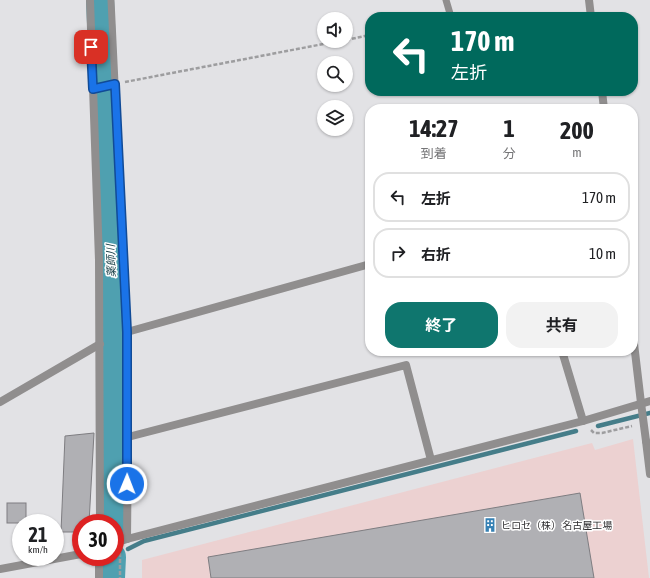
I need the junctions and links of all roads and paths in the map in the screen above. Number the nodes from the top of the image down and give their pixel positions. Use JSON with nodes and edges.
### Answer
{"nodes":[{"id":1,"x":90,"y":0,"type":"edge"},
{"id":2,"x":111,"y":0,"type":"edge"},
{"id":3,"x":446,"y":0,"type":"edge"},
{"id":4,"x":589,"y":0,"type":"edge"},
{"id":5,"x":450,"y":12,"type":"edge"},
{"id":6,"x":590,"y":12,"type":"edge"},
{"id":7,"x":365,"y":36,"type":"edge"},
{"id":8,"x":353,"y":39,"type":"edge"},
{"id":9,"x":317,"y":45,"type":"edge"},
{"id":10,"x":115,"y":84,"type":"junction"},
{"id":11,"x":93,"y":89,"type":"junction"},
{"id":12,"x":365,"y":265,"type":"edge"},
{"id":13,"x":127,"y":333,"type":"junction"},
{"id":14,"x":100,"y":344,"type":"junction"},
{"id":15,"x":564,"y":356,"type":"edge"},
{"id":16,"x":635,"y":356,"type":"edge"},
{"id":17,"x":0,"y":402,"type":"edge"},
{"id":18,"x":650,"y":402,"type":"edge"},
{"id":19,"x":641,"y":403,"type":"junction"},
{"id":20,"x":583,"y":421,"type":"junction"},
{"id":21,"x":636,"y":425,"type":"dead end"},
{"id":22,"x":128,"y":437,"type":"junction"},
{"id":23,"x":431,"y":460,"type":"junction"},
{"id":24,"x":650,"y":474,"type":"edge"},
{"id":25,"x":100,"y":514,"type":"edge"},
{"id":26,"x":126,"y":538,"type":"junction"},
{"id":27,"x":72,"y":556,"type":"edge"},
{"id":28,"x":99,"y":566,"type":"edge"},
{"id":29,"x":0,"y":569,"type":"edge"},
{"id":30,"x":99,"y":578,"type":"edge"},
{"id":31,"x":120,"y":578,"type":"edge"}],
"edges":[{"from":1,"to":11,"type":"street"},
{"from":2,"to":10,"type":"lane"},
{"from":3,"to":5,"type":"lane"},
{"from":4,"to":6,"type":"street"},
{"from":7,"to":8,"type":"path"},
{"from":9,"to":10,"type":"path"},
{"from":10,"to":11,"type":"street"},
{"from":10,"to":13,"type":"lane"},
{"from":11,"to":14,"type":"street"},
{"from":12,"to":13,"type":"street"},
{"from":13,"to":22,"type":"street"},
{"from":14,"to":17,"type":"street"},
{"from":14,"to":25,"type":"street"},
{"from":15,"to":20,"type":"street"},
{"from":16,"to":19,"type":"street"},
{"from":18,"to":19,"type":"street"},
{"from":19,"to":20,"type":"street"},
{"from":19,"to":24,"type":"street","bridge":true},
{"from":20,"to":21,"type":"path"},
{"from":20,"to":23,"type":"street"},
{"from":22,"to":23,"type":"street"},
{"from":22,"to":26,"type":"street"},
{"from":23,"to":26,"type":"street"},
{"from":26,"to":31,"type":"path"},
{"from":27,"to":29,"type":"street"},
{"from":28,"to":30,"type":"street"}]}
